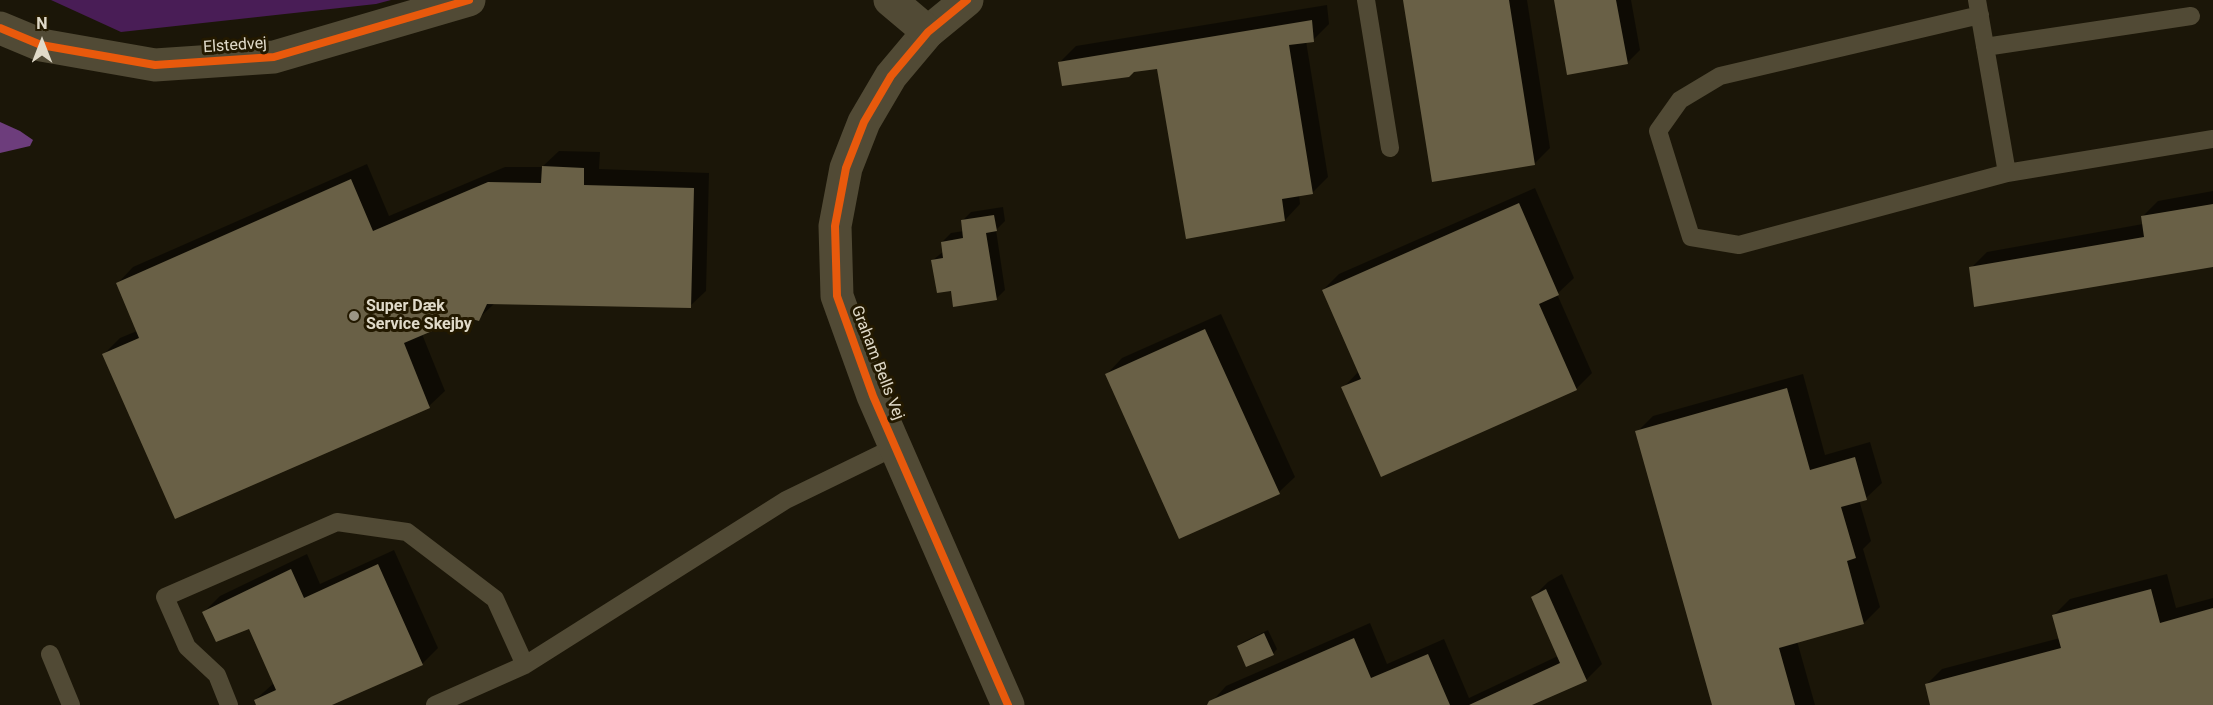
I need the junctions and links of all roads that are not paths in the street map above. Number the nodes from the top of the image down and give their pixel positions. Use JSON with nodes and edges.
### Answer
{"nodes":[{"id":1,"x":470,"y":0,"type":"edge"},
{"id":2,"x":890,"y":0,"type":"edge"},
{"id":3,"x":967,"y":0,"type":"edge"},
{"id":4,"x":1366,"y":0,"type":"edge"},
{"id":5,"x":1978,"y":8,"type":"edge"},
{"id":6,"x":2191,"y":16,"type":"dead end"},
{"id":7,"x":0,"y":28,"type":"edge"},
{"id":8,"x":928,"y":32,"type":"junction"},
{"id":9,"x":1985,"y":47,"type":"junction"},
{"id":10,"x":2213,"y":139,"type":"edge"},
{"id":11,"x":1390,"y":148,"type":"dead end"},
{"id":12,"x":2007,"y":172,"type":"junction"},
{"id":13,"x":895,"y":447,"type":"junction"},
{"id":14,"x":50,"y":654,"type":"dead end"},
{"id":15,"x":525,"y":665,"type":"junction"},
{"id":16,"x":71,"y":705,"type":"edge"},
{"id":17,"x":229,"y":705,"type":"edge"},
{"id":18,"x":435,"y":705,"type":"edge"},
{"id":19,"x":1008,"y":705,"type":"edge"}],
"edges":[{"from":1,"to":7,"type":"street","name":"Elstedvej"},
{"from":2,"to":8,"type":"street"},
{"from":3,"to":8,"type":"street","name":"Graham Bells Vej"},
{"from":4,"to":11,"type":"lane"},
{"from":5,"to":9,"type":"lane"},
{"from":5,"to":12,"type":"lane"},
{"from":6,"to":9,"type":"lane"},
{"from":8,"to":13,"type":"street","name":"Graham Bells Vej"},
{"from":9,"to":12,"type":"lane"},
{"from":10,"to":12,"type":"lane"},
{"from":13,"to":15,"type":"lane"},
{"from":13,"to":19,"type":"street","name":"Graham Bells Vej"},
{"from":14,"to":16,"type":"lane"},
{"from":15,"to":17,"type":"lane"},
{"from":15,"to":18,"type":"lane"}]}
